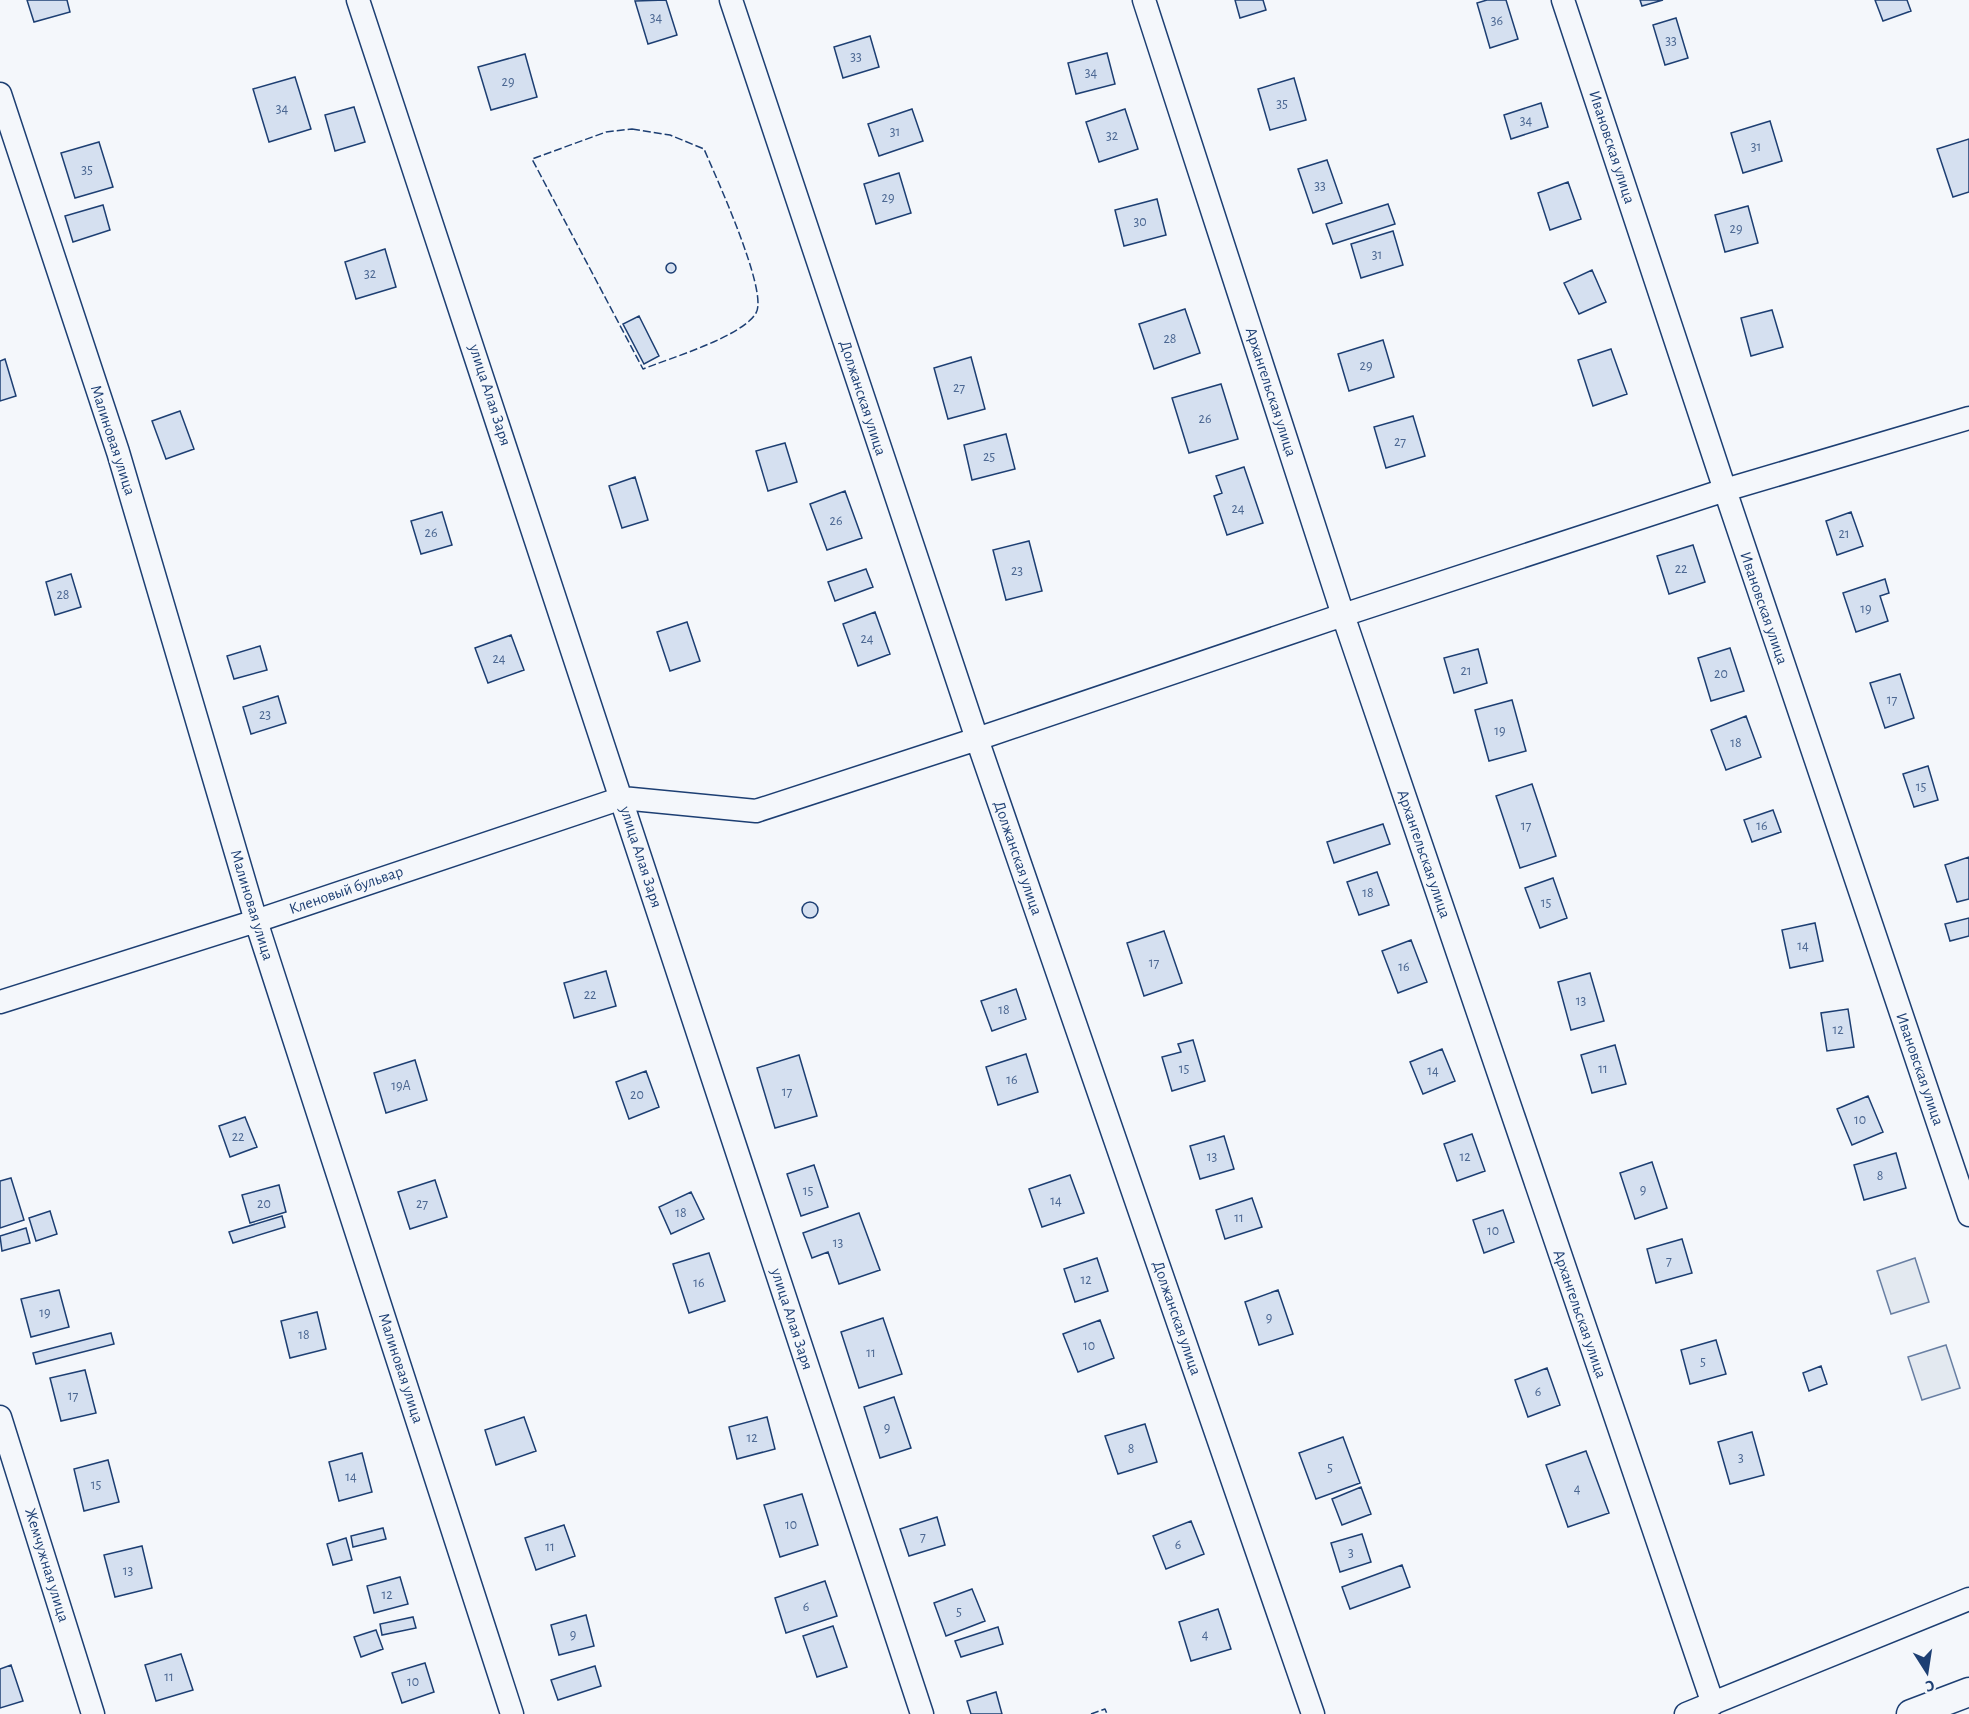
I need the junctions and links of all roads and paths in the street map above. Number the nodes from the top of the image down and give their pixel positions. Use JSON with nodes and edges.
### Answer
{"nodes":[{"id":1,"x":358,"y":0,"type":"edge"},
{"id":2,"x":731,"y":0,"type":"edge"},
{"id":3,"x":1144,"y":0,"type":"edge"},
{"id":4,"x":1563,"y":0,"type":"edge"},
{"id":5,"x":0,"y":94,"type":"edge"},
{"id":6,"x":1969,"y":418,"type":"edge"},
{"id":7,"x":1725,"y":490,"type":"junction"},
{"id":8,"x":1343,"y":615,"type":"junction"},
{"id":9,"x":977,"y":739,"type":"junction"},
{"id":10,"x":622,"y":798,"type":"junction"},
{"id":11,"x":256,"y":921,"type":"junction"},
{"id":12,"x":0,"y":1002,"type":"edge"},
{"id":13,"x":1969,"y":1215,"type":"edge"},
{"id":14,"x":0,"y":1417,"type":"edge"},
{"id":15,"x":1969,"y":1599,"type":"edge"},
{"id":16,"x":1969,"y":1692,"type":"edge"},
{"id":17,"x":1713,"y":1704,"type":"junction"},
{"id":18,"x":93,"y":1714,"type":"edge"},
{"id":19,"x":512,"y":1714,"type":"edge"},
{"id":20,"x":922,"y":1714,"type":"edge"},
{"id":21,"x":1314,"y":1714,"type":"edge"},
{"id":22,"x":1686,"y":1714,"type":"edge"},
{"id":23,"x":1911,"y":1714,"type":"edge"}],
"edges":[{"from":1,"to":10,"type":"street","name":"улица Алая Заря"},
{"from":2,"to":9,"type":"street","name":"Должанская улица"},
{"from":3,"to":8,"type":"street","name":"Архангельская улица"},
{"from":4,"to":7,"type":"street","name":"Ивановская улица"},
{"from":5,"to":11,"type":"street","name":"Малиновая улица"},
{"from":6,"to":7,"type":"street"},
{"from":7,"to":8,"type":"street"},
{"from":7,"to":13,"type":"street","name":"Ивановская улица"},
{"from":8,"to":9,"type":"street"},
{"from":8,"to":17,"type":"street","name":"Архангельская улица"},
{"from":9,"to":10,"type":"street"},
{"from":9,"to":21,"type":"street","name":"Должанская улица"},
{"from":10,"to":11,"type":"street","name":"Кленовый бульвар"},
{"from":10,"to":20,"type":"street","name":"улица Алая Заря"},
{"from":11,"to":12,"type":"street","name":"Кленовый бульвар"},
{"from":11,"to":19,"type":"street","name":"Малиновая улица"},
{"from":14,"to":18,"type":"street","name":"Жемчужная улица"},
{"from":15,"to":17,"type":"street"},
{"from":16,"to":23,"type":"main road"},
{"from":17,"to":22,"type":"street"}]}
